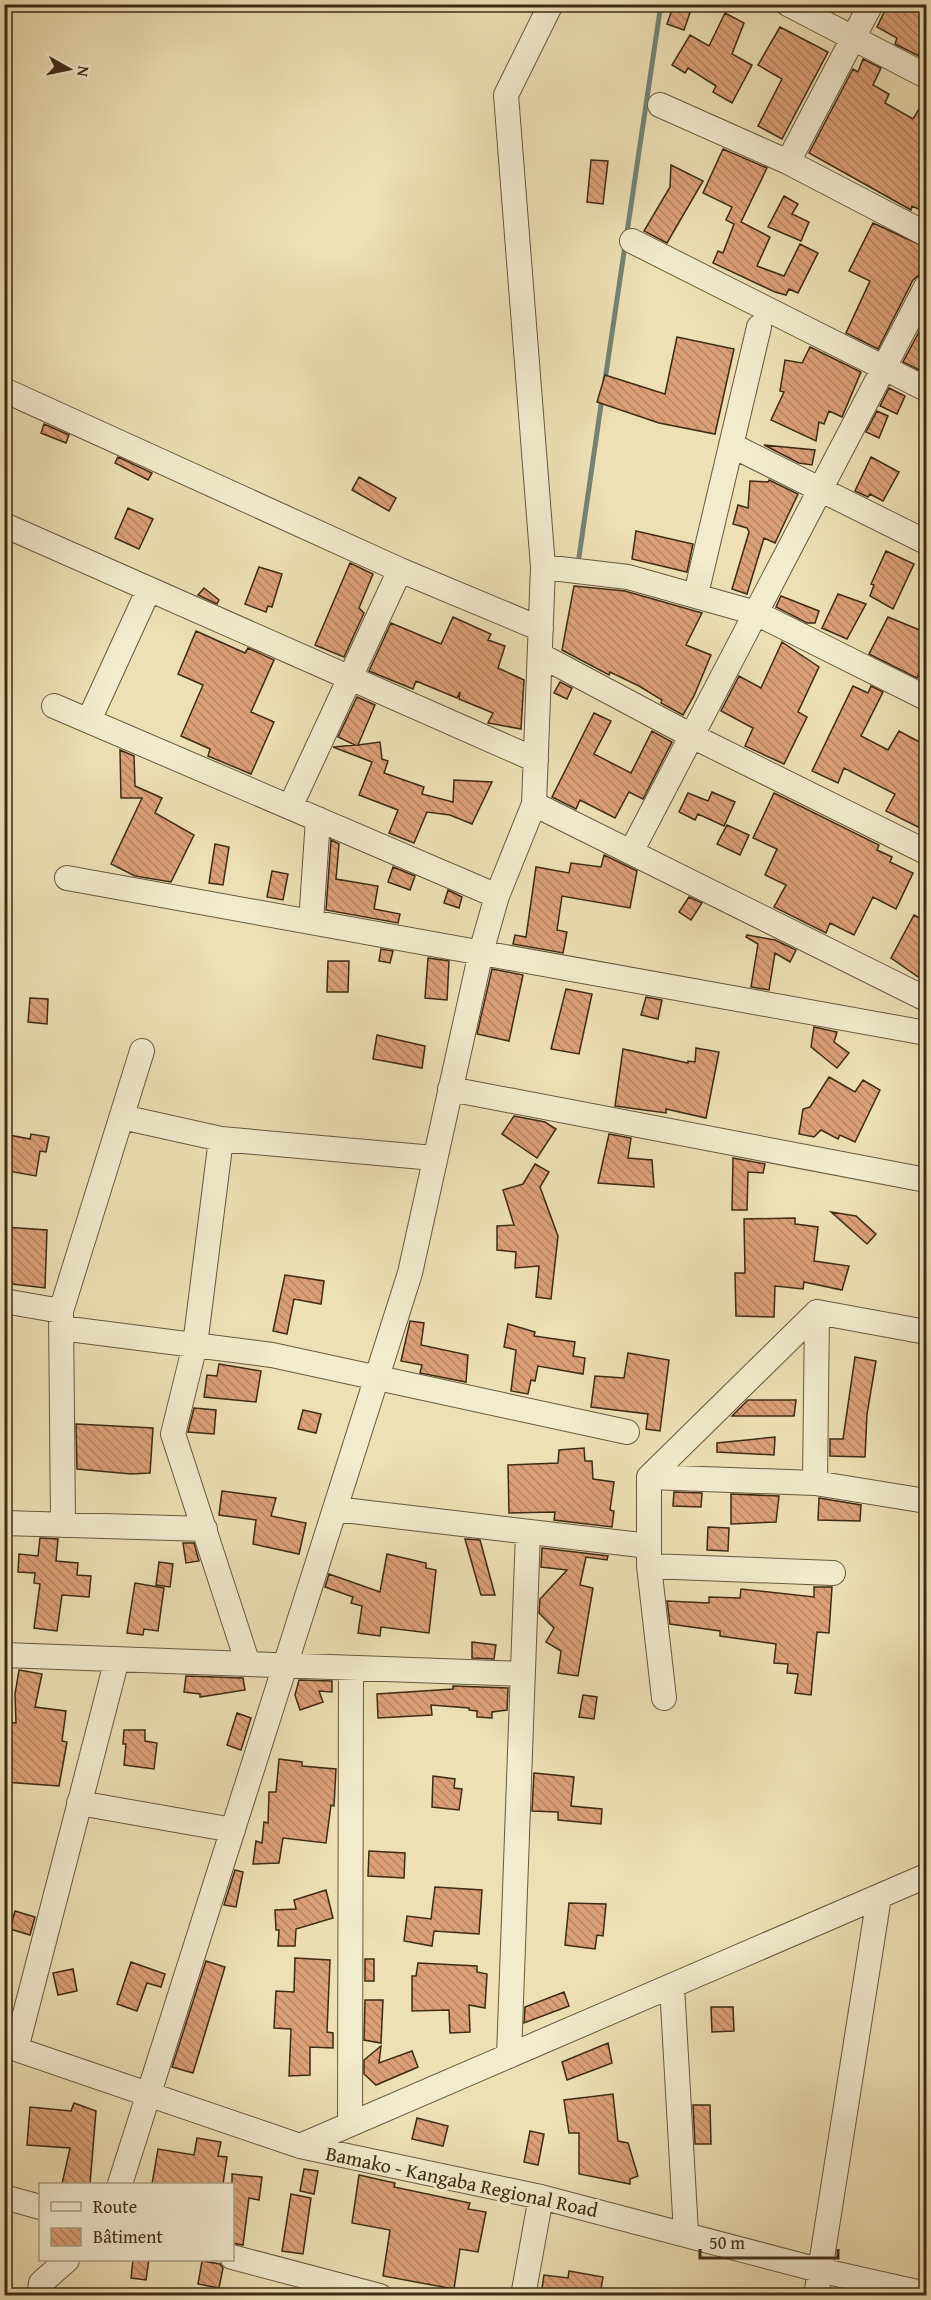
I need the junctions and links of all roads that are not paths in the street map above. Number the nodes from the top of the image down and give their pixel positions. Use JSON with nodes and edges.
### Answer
{"nodes":[{"id":1,"x":550,"y":4,"type":"edge"},
{"id":2,"x":788,"y":4,"type":"edge"},
{"id":3,"x":871,"y":4,"type":"edge"},
{"id":4,"x":854,"y":37,"type":"junction"},
{"id":5,"x":927,"y":76,"type":"edge"},
{"id":6,"x":660,"y":105,"type":"dead end"},
{"id":7,"x":788,"y":162,"type":"junction"},
{"id":8,"x":927,"y":234,"type":"edge"},
{"id":9,"x":632,"y":241,"type":"dead end"},
{"id":10,"x":927,"y":287,"type":"edge"},
{"id":11,"x":759,"y":327,"type":"dead end"},
{"id":12,"x":885,"y":368,"type":"junction"},
{"id":13,"x":927,"y":389,"type":"edge"},
{"id":14,"x":4,"y":390,"type":"edge"},
{"id":15,"x":731,"y":445,"type":"junction"},
{"id":16,"x":821,"y":490,"type":"junction"},
{"id":17,"x":4,"y":525,"type":"edge"},
{"id":18,"x":927,"y":542,"type":"edge"},
{"id":19,"x":543,"y":567,"type":"junction"},
{"id":20,"x":400,"y":570,"type":"junction"},
{"id":21,"x":149,"y":589,"type":"junction"},
{"id":22,"x":696,"y":594,"type":"junction"},
{"id":23,"x":756,"y":613,"type":"junction"},
{"id":24,"x":541,"y":629,"type":"junction"},
{"id":25,"x":540,"y":655,"type":"junction"},
{"id":26,"x":350,"y":678,"type":"junction"},
{"id":27,"x":927,"y":698,"type":"edge"},
{"id":28,"x":54,"y":706,"type":"dead end"},
{"id":29,"x":89,"y":720,"type":"junction"},
{"id":30,"x":692,"y":735,"type":"junction"},
{"id":31,"x":536,"y":760,"type":"junction"},
{"id":32,"x":534,"y":804,"type":"junction"},
{"id":33,"x":290,"y":807,"type":"junction"},
{"id":34,"x":318,"y":819,"type":"junction"},
{"id":35,"x":631,"y":852,"type":"junction"},
{"id":36,"x":927,"y":852,"type":"edge"},
{"id":37,"x":68,"y":879,"type":"dead end"},
{"id":38,"x":497,"y":896,"type":"junction"},
{"id":39,"x":311,"y":922,"type":"junction"},
{"id":40,"x":481,"y":952,"type":"junction"},
{"id":41,"x":927,"y":999,"type":"edge"},
{"id":42,"x":927,"y":1033,"type":"edge"},
{"id":43,"x":142,"y":1051,"type":"dead end"},
{"id":44,"x":450,"y":1089,"type":"junction"},
{"id":45,"x":122,"y":1117,"type":"junction"},
{"id":46,"x":221,"y":1139,"type":"junction"},
{"id":47,"x":434,"y":1158,"type":"junction"},
{"id":48,"x":927,"y":1180,"type":"edge"},
{"id":49,"x":4,"y":1301,"type":"edge"},
{"id":50,"x":817,"y":1312,"type":"junction"},
{"id":51,"x":61,"y":1319,"type":"junction"},
{"id":52,"x":927,"y":1332,"type":"edge"},
{"id":53,"x":195,"y":1345,"type":"junction"},
{"id":54,"x":377,"y":1377,"type":"junction"},
{"id":55,"x":627,"y":1432,"type":"dead end"},
{"id":56,"x":649,"y":1477,"type":"junction"},
{"id":57,"x":815,"y":1483,"type":"junction"},
{"id":58,"x":927,"y":1501,"type":"edge"},
{"id":59,"x":335,"y":1509,"type":"junction"},
{"id":60,"x":4,"y":1523,"type":"edge"},
{"id":61,"x":63,"y":1525,"type":"junction"},
{"id":62,"x":206,"y":1529,"type":"junction"},
{"id":63,"x":528,"y":1532,"type":"junction"},
{"id":64,"x":648,"y":1556,"type":"junction"},
{"id":65,"x":834,"y":1573,"type":"dead end"},
{"id":66,"x":4,"y":1654,"type":"edge"},
{"id":67,"x":117,"y":1659,"type":"junction"},
{"id":68,"x":248,"y":1664,"type":"junction"},
{"id":69,"x":285,"y":1666,"type":"junction"},
{"id":70,"x":351,"y":1668,"type":"junction"},
{"id":71,"x":521,"y":1674,"type":"junction"},
{"id":72,"x":664,"y":1698,"type":"dead end"},
{"id":73,"x":79,"y":1803,"type":"junction"},
{"id":74,"x":232,"y":1830,"type":"junction"},
{"id":75,"x":927,"y":1876,"type":"edge"},
{"id":76,"x":879,"y":1897,"type":"junction"},
{"id":77,"x":672,"y":1986,"type":"junction"},
{"id":78,"x":10,"y":2047,"type":"edge"},
{"id":79,"x":509,"y":2056,"type":"junction"},
{"id":80,"x":148,"y":2094,"type":"junction"},
{"id":81,"x":350,"y":2124,"type":"junction"},
{"id":82,"x":300,"y":2146,"type":"junction"},
{"id":83,"x":120,"y":2183,"type":"edge"},
{"id":84,"x":4,"y":2197,"type":"edge"},
{"id":85,"x":541,"y":2197,"type":"junction"},
{"id":86,"x":39,"y":2207,"type":"edge"},
{"id":87,"x":686,"y":2233,"type":"junction"},
{"id":88,"x":234,"y":2258,"type":"edge"},
{"id":89,"x":65,"y":2261,"type":"edge"},
{"id":90,"x":819,"y":2270,"type":"junction"},
{"id":91,"x":927,"y":2294,"type":"edge"},
{"id":92,"x":39,"y":2295,"type":"edge"},
{"id":93,"x":380,"y":2295,"type":"edge"},
{"id":94,"x":523,"y":2295,"type":"edge"},
{"id":95,"x":816,"y":2295,"type":"edge"}],
"edges":[{"from":1,"to":19,"type":"street"},
{"from":2,"to":4,"type":"street"},
{"from":3,"to":4,"type":"street"},
{"from":4,"to":5,"type":"street"},
{"from":4,"to":7,"type":"street"},
{"from":6,"to":7,"type":"street"},
{"from":7,"to":8,"type":"street"},
{"from":9,"to":12,"type":"street"},
{"from":10,"to":12,"type":"street"},
{"from":11,"to":15,"type":"street"},
{"from":12,"to":13,"type":"street"},
{"from":12,"to":16,"type":"street"},
{"from":14,"to":20,"type":"street"},
{"from":15,"to":16,"type":"street"},
{"from":15,"to":22,"type":"street"},
{"from":16,"to":18,"type":"street"},
{"from":16,"to":23,"type":"street"},
{"from":17,"to":21,"type":"street"},
{"from":19,"to":22,"type":"street"},
{"from":19,"to":24,"type":"street"},
{"from":20,"to":24,"type":"street"},
{"from":20,"to":26,"type":"street"},
{"from":21,"to":26,"type":"street"},
{"from":21,"to":29,"type":"street"},
{"from":22,"to":23,"type":"street"},
{"from":23,"to":27,"type":"street"},
{"from":23,"to":30,"type":"street"},
{"from":24,"to":25,"type":"street"},
{"from":25,"to":30,"type":"street"},
{"from":25,"to":31,"type":"street"},
{"from":26,"to":31,"type":"street"},
{"from":26,"to":33,"type":"street"},
{"from":28,"to":29,"type":"street"},
{"from":29,"to":33,"type":"street"},
{"from":30,"to":35,"type":"street"},
{"from":30,"to":36,"type":"street"},
{"from":31,"to":32,"type":"street"},
{"from":32,"to":35,"type":"street"},
{"from":32,"to":38,"type":"street"},
{"from":33,"to":34,"type":"street"},
{"from":34,"to":38,"type":"street"},
{"from":34,"to":39,"type":"street"},
{"from":35,"to":41,"type":"street"},
{"from":37,"to":39,"type":"street"},
{"from":38,"to":40,"type":"street"},
{"from":39,"to":40,"type":"street"},
{"from":40,"to":42,"type":"street"},
{"from":40,"to":44,"type":"street"},
{"from":43,"to":45,"type":"street"},
{"from":44,"to":47,"type":"street"},
{"from":44,"to":48,"type":"street"},
{"from":45,"to":46,"type":"street"},
{"from":45,"to":51,"type":"street"},
{"from":46,"to":47,"type":"street"},
{"from":46,"to":53,"type":"street"},
{"from":47,"to":54,"type":"street"},
{"from":49,"to":51,"type":"street"},
{"from":50,"to":52,"type":"street"},
{"from":50,"to":56,"type":"street"},
{"from":50,"to":57,"type":"street"},
{"from":51,"to":53,"type":"street"},
{"from":51,"to":61,"type":"street"},
{"from":53,"to":54,"type":"street"},
{"from":53,"to":62,"type":"street"},
{"from":54,"to":55,"type":"street"},
{"from":54,"to":59,"type":"street"},
{"from":56,"to":57,"type":"street"},
{"from":56,"to":64,"type":"street"},
{"from":57,"to":58,"type":"street"},
{"from":59,"to":63,"type":"street"},
{"from":59,"to":69,"type":"street"},
{"from":60,"to":61,"type":"street"},
{"from":61,"to":62,"type":"street"},
{"from":62,"to":68,"type":"street"},
{"from":63,"to":64,"type":"street"},
{"from":63,"to":71,"type":"street"},
{"from":64,"to":65,"type":"street"},
{"from":64,"to":72,"type":"street"},
{"from":66,"to":67,"type":"street"},
{"from":67,"to":68,"type":"street"},
{"from":67,"to":73,"type":"street"},
{"from":68,"to":69,"type":"street"},
{"from":69,"to":70,"type":"street"},
{"from":69,"to":74,"type":"street"},
{"from":70,"to":71,"type":"street"},
{"from":70,"to":81,"type":"street"},
{"from":71,"to":79,"type":"street"},
{"from":73,"to":74,"type":"street"},
{"from":73,"to":78,"type":"street"},
{"from":74,"to":80,"type":"street"},
{"from":75,"to":76,"type":"street"},
{"from":76,"to":77,"type":"street"},
{"from":76,"to":90,"type":"street"},
{"from":77,"to":79,"type":"street"},
{"from":77,"to":87,"type":"street"},
{"from":78,"to":80,"type":"street","name":"Bamako - Kangaba Regional Road"},
{"from":79,"to":81,"type":"street"},
{"from":80,"to":82,"type":"street","name":"Bamako - Kangaba Regional Road"},
{"from":80,"to":83,"type":"street"},
{"from":81,"to":82,"type":"street"},
{"from":82,"to":85,"type":"street","name":"Bamako - Kangaba Regional Road"},
{"from":84,"to":86,"type":"street"},
{"from":85,"to":87,"type":"street","name":"Bamako - Kangaba Regional Road"},
{"from":85,"to":94,"type":"street"},
{"from":87,"to":90,"type":"street","name":"Bamako - Kangaba Regional Road"},
{"from":88,"to":93,"type":"street"},
{"from":89,"to":92,"type":"street"},
{"from":90,"to":91,"type":"street","name":"Bamako - Kangaba Regional Road"},
{"from":90,"to":95,"type":"street"}]}
